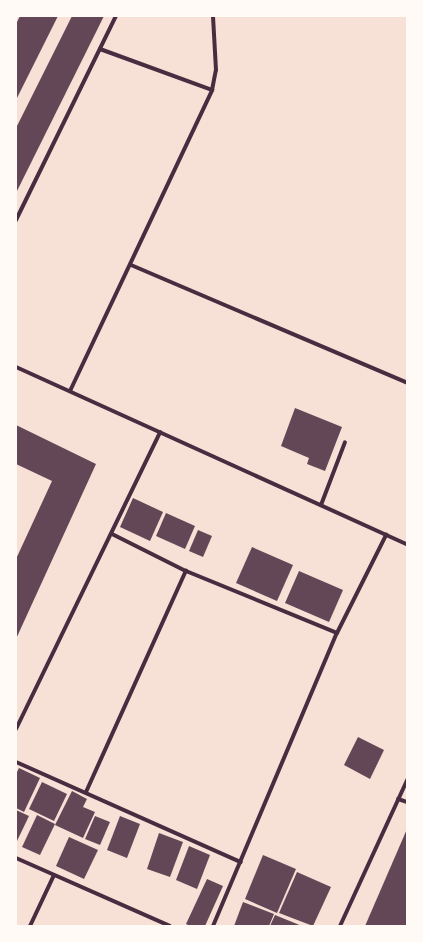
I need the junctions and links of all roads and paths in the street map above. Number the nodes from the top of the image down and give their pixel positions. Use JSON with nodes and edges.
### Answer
{"nodes":[{"id":1,"x":116,"y":16,"type":"edge"},
{"id":2,"x":213,"y":16,"type":"edge"},
{"id":3,"x":100,"y":49,"type":"junction"},
{"id":4,"x":212,"y":90,"type":"junction"},
{"id":5,"x":16,"y":220,"type":"edge"},
{"id":6,"x":131,"y":264,"type":"junction"},
{"id":7,"x":16,"y":367,"type":"edge"},
{"id":8,"x":407,"y":383,"type":"edge"},
{"id":9,"x":70,"y":391,"type":"junction"},
{"id":10,"x":160,"y":432,"type":"junction"},
{"id":11,"x":345,"y":442,"type":"dead end"},
{"id":12,"x":321,"y":505,"type":"junction"},
{"id":13,"x":112,"y":534,"type":"junction"},
{"id":14,"x":386,"y":535,"type":"junction"},
{"id":15,"x":407,"y":544,"type":"edge"},
{"id":16,"x":186,"y":572,"type":"junction"},
{"id":17,"x":337,"y":633,"type":"junction"},
{"id":18,"x":16,"y":729,"type":"edge"},
{"id":19,"x":16,"y":762,"type":"edge"},
{"id":20,"x":407,"y":780,"type":"edge"},
{"id":21,"x":86,"y":792,"type":"junction"},
{"id":22,"x":398,"y":799,"type":"junction"},
{"id":23,"x":407,"y":802,"type":"edge"},
{"id":24,"x":16,"y":858,"type":"edge"},
{"id":25,"x":241,"y":862,"type":"junction"},
{"id":26,"x":54,"y":875,"type":"junction"},
{"id":27,"x":30,"y":926,"type":"edge"},
{"id":28,"x":170,"y":926,"type":"edge"},
{"id":29,"x":213,"y":926,"type":"edge"},
{"id":30,"x":340,"y":926,"type":"edge"}],
"edges":[{"from":1,"to":3,"type":"street"},
{"from":2,"to":4,"type":"street"},
{"from":3,"to":4,"type":"street"},
{"from":3,"to":5,"type":"street"},
{"from":4,"to":6,"type":"street"},
{"from":6,"to":8,"type":"street"},
{"from":6,"to":9,"type":"street"},
{"from":7,"to":9,"type":"street"},
{"from":9,"to":10,"type":"street"},
{"from":10,"to":12,"type":"street"},
{"from":10,"to":13,"type":"street"},
{"from":11,"to":12,"type":"street"},
{"from":12,"to":14,"type":"street"},
{"from":13,"to":16,"type":"street"},
{"from":13,"to":18,"type":"street"},
{"from":14,"to":15,"type":"street"},
{"from":14,"to":17,"type":"street"},
{"from":16,"to":17,"type":"street"},
{"from":16,"to":21,"type":"street"},
{"from":17,"to":25,"type":"street"},
{"from":19,"to":21,"type":"street"},
{"from":20,"to":22,"type":"street"},
{"from":21,"to":25,"type":"street"},
{"from":22,"to":23,"type":"street"},
{"from":22,"to":30,"type":"street"},
{"from":24,"to":26,"type":"street"},
{"from":25,"to":29,"type":"street"},
{"from":26,"to":27,"type":"street"},
{"from":26,"to":28,"type":"street"}]}
